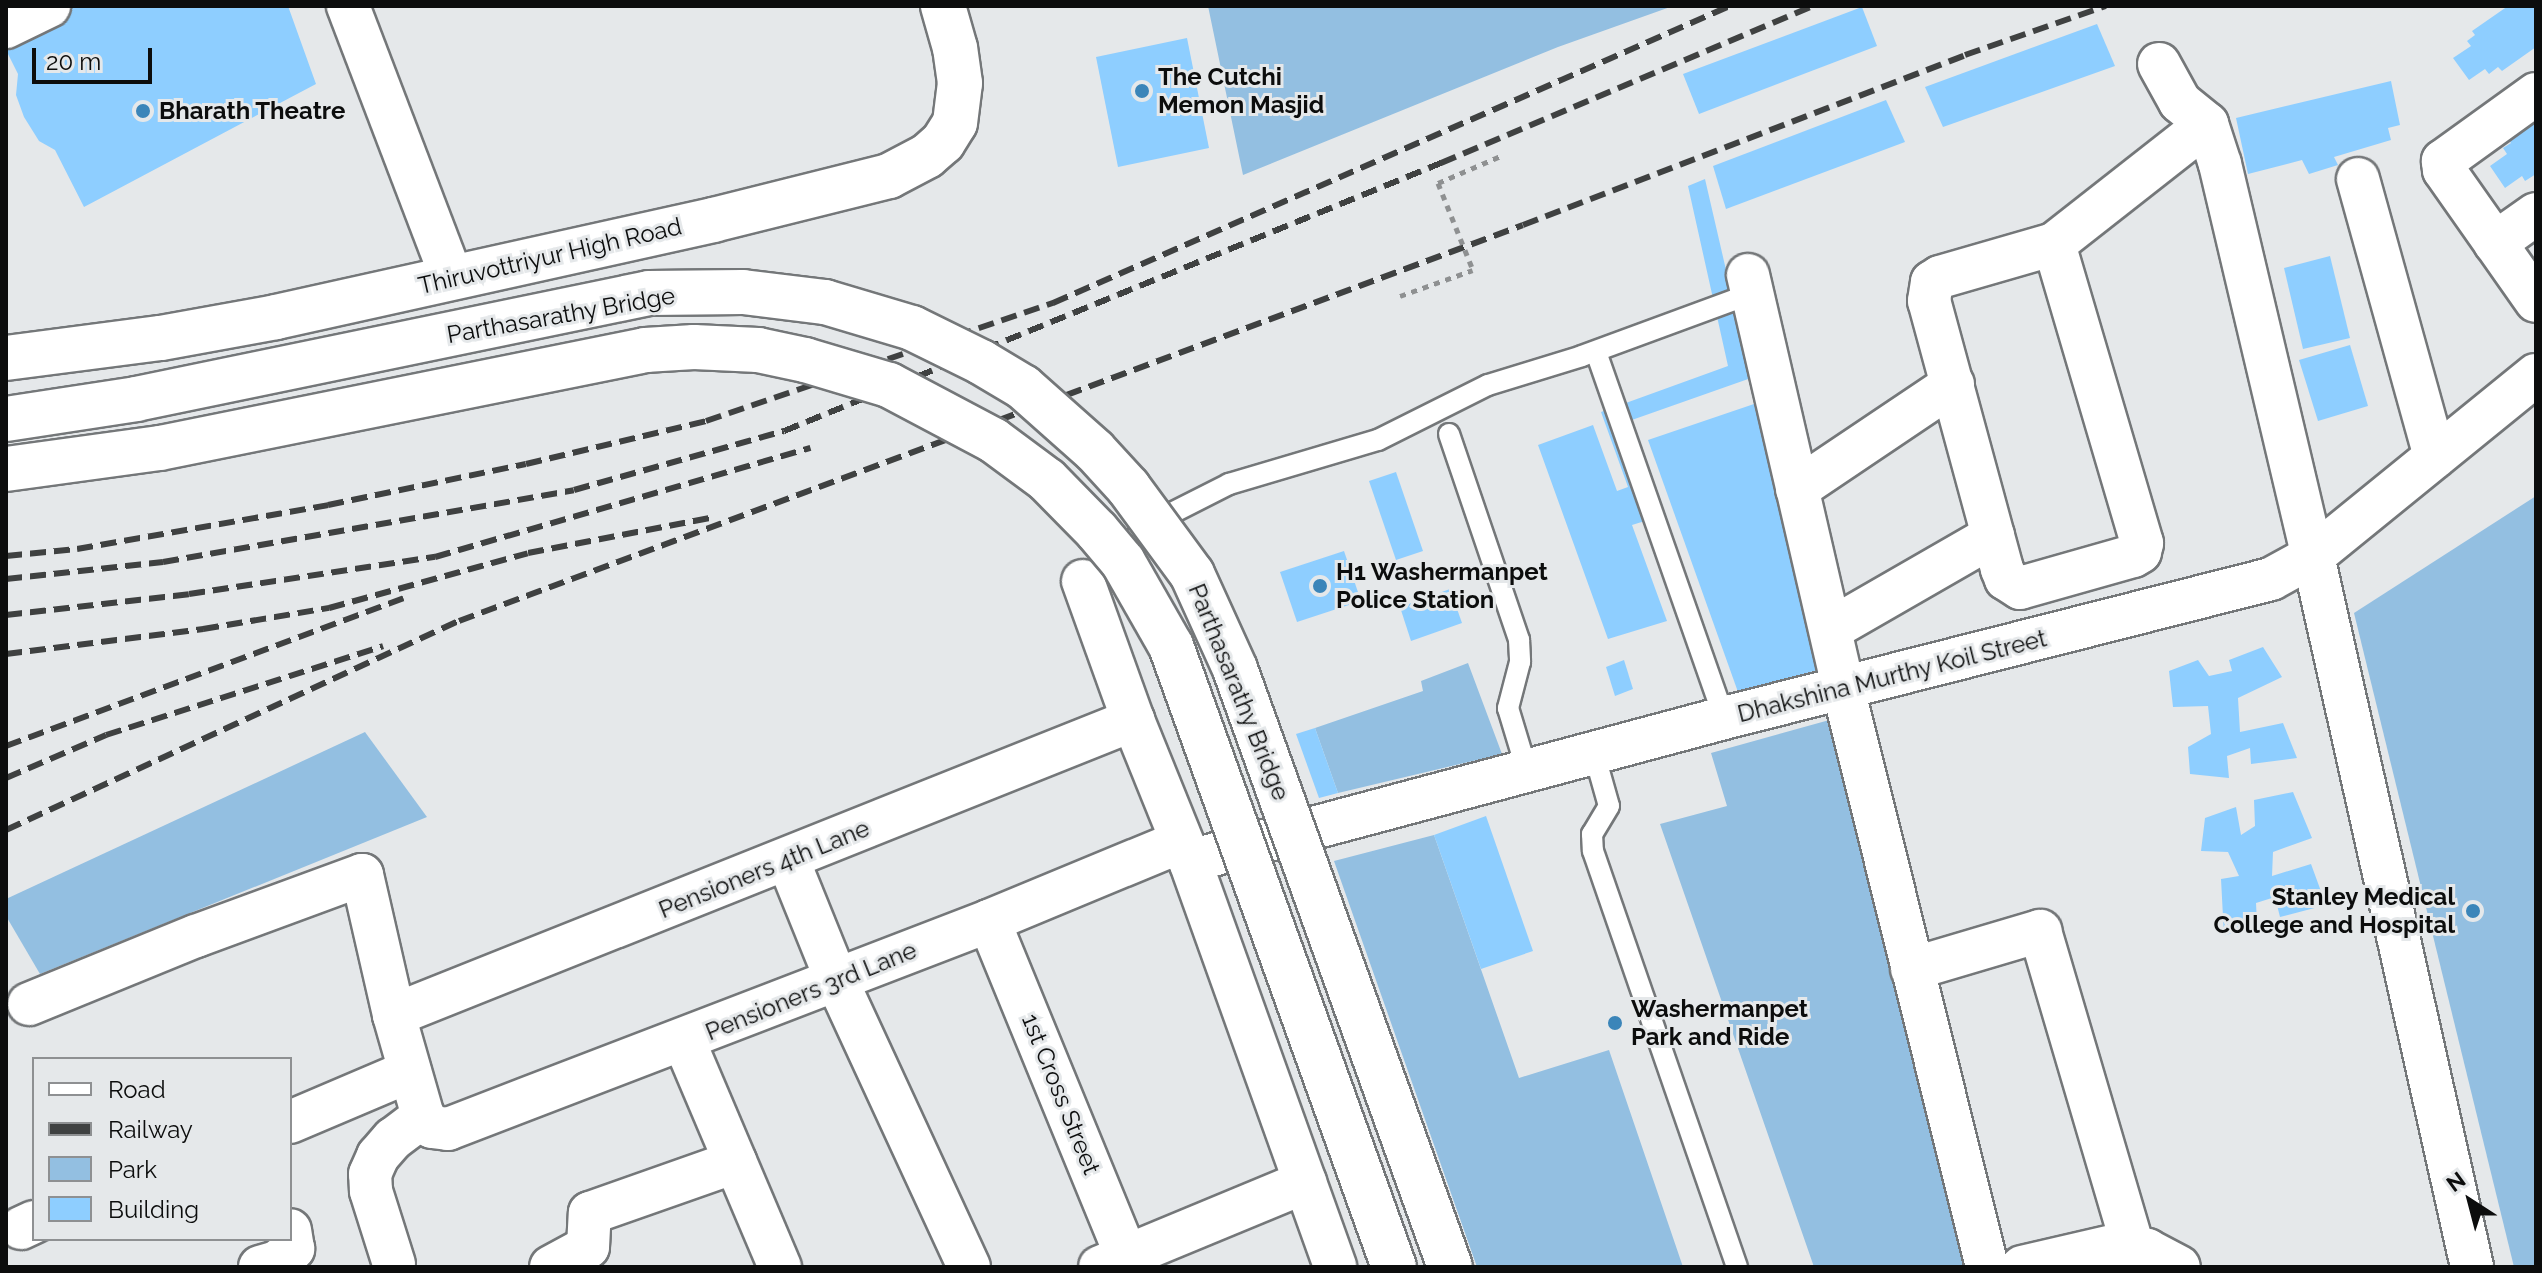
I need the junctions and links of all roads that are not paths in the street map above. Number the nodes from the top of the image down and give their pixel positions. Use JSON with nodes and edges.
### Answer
{"nodes":[{"id":1,"x":49,"y":6,"type":"edge"},
{"id":2,"x":348,"y":6,"type":"edge"},
{"id":3,"x":943,"y":6,"type":"edge"},
{"id":4,"x":6,"y":27,"type":"edge"},
{"id":5,"x":2159,"y":64,"type":"dead end"},
{"id":6,"x":2536,"y":94,"type":"edge"},
{"id":7,"x":2207,"y":124,"type":"junction"},
{"id":8,"x":2358,"y":179,"type":"dead end"},
{"id":9,"x":2536,"y":214,"type":"edge"},
{"id":10,"x":2495,"y":243,"type":"junction"},
{"id":11,"x":2054,"y":244,"type":"junction"},
{"id":12,"x":452,"y":278,"type":"junction"},
{"id":13,"x":1750,"y":284,"type":"joint"},
{"id":14,"x":2536,"y":301,"type":"edge"},
{"id":15,"x":1596,"y":352,"type":"junction"},
{"id":16,"x":7,"y":354,"type":"edge"},
{"id":17,"x":2536,"y":375,"type":"edge"},
{"id":18,"x":1953,"y":384,"type":"junction"},
{"id":19,"x":6,"y":419,"type":"edge"},
{"id":20,"x":1449,"y":434,"type":"dead end"},
{"id":21,"x":2435,"y":457,"type":"junction"},
{"id":22,"x":6,"y":469,"type":"edge"},
{"id":23,"x":1797,"y":489,"type":"junction"},
{"id":24,"x":1993,"y":536,"type":"junction"},
{"id":25,"x":2313,"y":556,"type":"junction"},
{"id":26,"x":1083,"y":581,"type":"joint"},
{"id":27,"x":1831,"y":629,"type":"junction"},
{"id":28,"x":1843,"y":688,"type":"junction"},
{"id":29,"x":1724,"y":718,"type":"junction"},
{"id":30,"x":1133,"y":720,"type":"junction"},
{"id":31,"x":1594,"y":753,"type":"junction"},
{"id":32,"x":1527,"y":771,"type":"junction"},
{"id":33,"x":1185,"y":852,"type":"junction"},
{"id":34,"x":788,"y":860,"type":"junction"},
{"id":35,"x":989,"y":921,"type":"junction"},
{"id":36,"x":1912,"y":969,"type":"junction"},
{"id":37,"x":836,"y":979,"type":"junction"},
{"id":38,"x":29,"y":1004,"type":"dead end"},
{"id":39,"x":394,"y":1015,"type":"junction"},
{"id":40,"x":684,"y":1041,"type":"junction"},
{"id":41,"x":410,"y":1071,"type":"junction"},
{"id":42,"x":292,"y":1121,"type":"edge"},
{"id":43,"x":431,"y":1123,"type":"junction"},
{"id":44,"x":735,"y":1162,"type":"junction"},
{"id":45,"x":1305,"y":1182,"type":"junction"},
{"id":46,"x":292,"y":1241,"type":"edge"},
{"id":47,"x":2133,"y":1246,"type":"junction"},
{"id":48,"x":394,"y":1264,"type":"dead end"},
{"id":49,"x":1120,"y":1264,"type":"edge"},
{"id":50,"x":260,"y":1267,"type":"edge"},
{"id":51,"x":551,"y":1267,"type":"edge"},
{"id":52,"x":780,"y":1267,"type":"edge"},
{"id":53,"x":969,"y":1267,"type":"edge"},
{"id":54,"x":1335,"y":1267,"type":"edge"},
{"id":55,"x":1394,"y":1267,"type":"edge"},
{"id":56,"x":1450,"y":1267,"type":"edge"},
{"id":57,"x":1737,"y":1267,"type":"edge"},
{"id":58,"x":1987,"y":1267,"type":"edge"},
{"id":59,"x":2022,"y":1267,"type":"edge"},
{"id":60,"x":2179,"y":1267,"type":"edge"},
{"id":61,"x":2472,"y":1267,"type":"edge"}],
"edges":[{"from":1,"to":4,"type":"street"},
{"from":2,"to":12,"type":"street"},
{"from":3,"to":12,"type":"main road","name":"Thiruvottriyur High Road"},
{"from":5,"to":7,"type":"street"},
{"from":6,"to":10,"type":"street"},
{"from":7,"to":11,"type":"street"},
{"from":7,"to":25,"type":"street"},
{"from":8,"to":21,"type":"street"},
{"from":9,"to":10,"type":"street"},
{"from":10,"to":14,"type":"street"},
{"from":11,"to":18,"type":"street"},
{"from":11,"to":24,"type":"street"},
{"from":12,"to":16,"type":"main road","name":"Thiruvottriyur High Road"},
{"from":13,"to":15,"type":"lane"},
{"from":13,"to":23,"type":"street"},
{"from":15,"to":26,"type":"lane"},
{"from":15,"to":29,"type":"lane"},
{"from":17,"to":21,"type":"street","name":"Dhakshina Murthy Koil Street"},
{"from":18,"to":23,"type":"street"},
{"from":18,"to":24,"type":"street"},
{"from":19,"to":56,"type":"main road","name":"Parthasarathy Bridge","bridge":true},
{"from":20,"to":32,"type":"lane"},
{"from":21,"to":25,"type":"street","name":"Dhakshina Murthy Koil Street"},
{"from":22,"to":55,"type":"main road","name":"Parthasarathy Bridge","bridge":true},
{"from":23,"to":27,"type":"street"},
{"from":24,"to":27,"type":"street"},
{"from":25,"to":28,"type":"street","name":"Dhakshina Murthy Koil Street"},
{"from":25,"to":61,"type":"street"},
{"from":26,"to":30,"type":"street"},
{"from":27,"to":28,"type":"street"},
{"from":28,"to":29,"type":"street","name":"Dhakshina Murthy Koil Street"},
{"from":28,"to":36,"type":"street"},
{"from":29,"to":31,"type":"street","name":"Dhakshina Murthy Koil Street"},
{"from":30,"to":33,"type":"street"},
{"from":30,"to":34,"type":"street","name":"Pensioners 4th Lane"},
{"from":31,"to":32,"type":"street","name":"Dhakshina Murthy Koil Street"},
{"from":31,"to":57,"type":"lane"},
{"from":32,"to":33,"type":"street","name":"Dhakshina Murthy Koil Street"},
{"from":33,"to":35,"type":"street","name":"Pensioners 3rd Lane"},
{"from":33,"to":45,"type":"street"},
{"from":34,"to":37,"type":"street"},
{"from":34,"to":39,"type":"street","name":"Pensioners 4th Lane"},
{"from":35,"to":37,"type":"street","name":"Pensioners 3rd Lane"},
{"from":35,"to":49,"type":"street","name":"1st Cross Street"},
{"from":36,"to":47,"type":"street"},
{"from":36,"to":58,"type":"street"},
{"from":37,"to":40,"type":"street","name":"Pensioners 3rd Lane"},
{"from":37,"to":53,"type":"street"},
{"from":38,"to":39,"type":"street"},
{"from":39,"to":41,"type":"street"},
{"from":40,"to":43,"type":"street","name":"Pensioners 3rd Lane"},
{"from":40,"to":44,"type":"street"},
{"from":41,"to":42,"type":"street"},
{"from":41,"to":43,"type":"street"},
{"from":43,"to":48,"type":"street","name":"Pensioners 3rd Lane"},
{"from":44,"to":51,"type":"street"},
{"from":44,"to":52,"type":"street"},
{"from":45,"to":49,"type":"street"},
{"from":45,"to":54,"type":"street"},
{"from":46,"to":50,"type":"street"},
{"from":47,"to":59,"type":"street"},
{"from":47,"to":60,"type":"street"}]}
